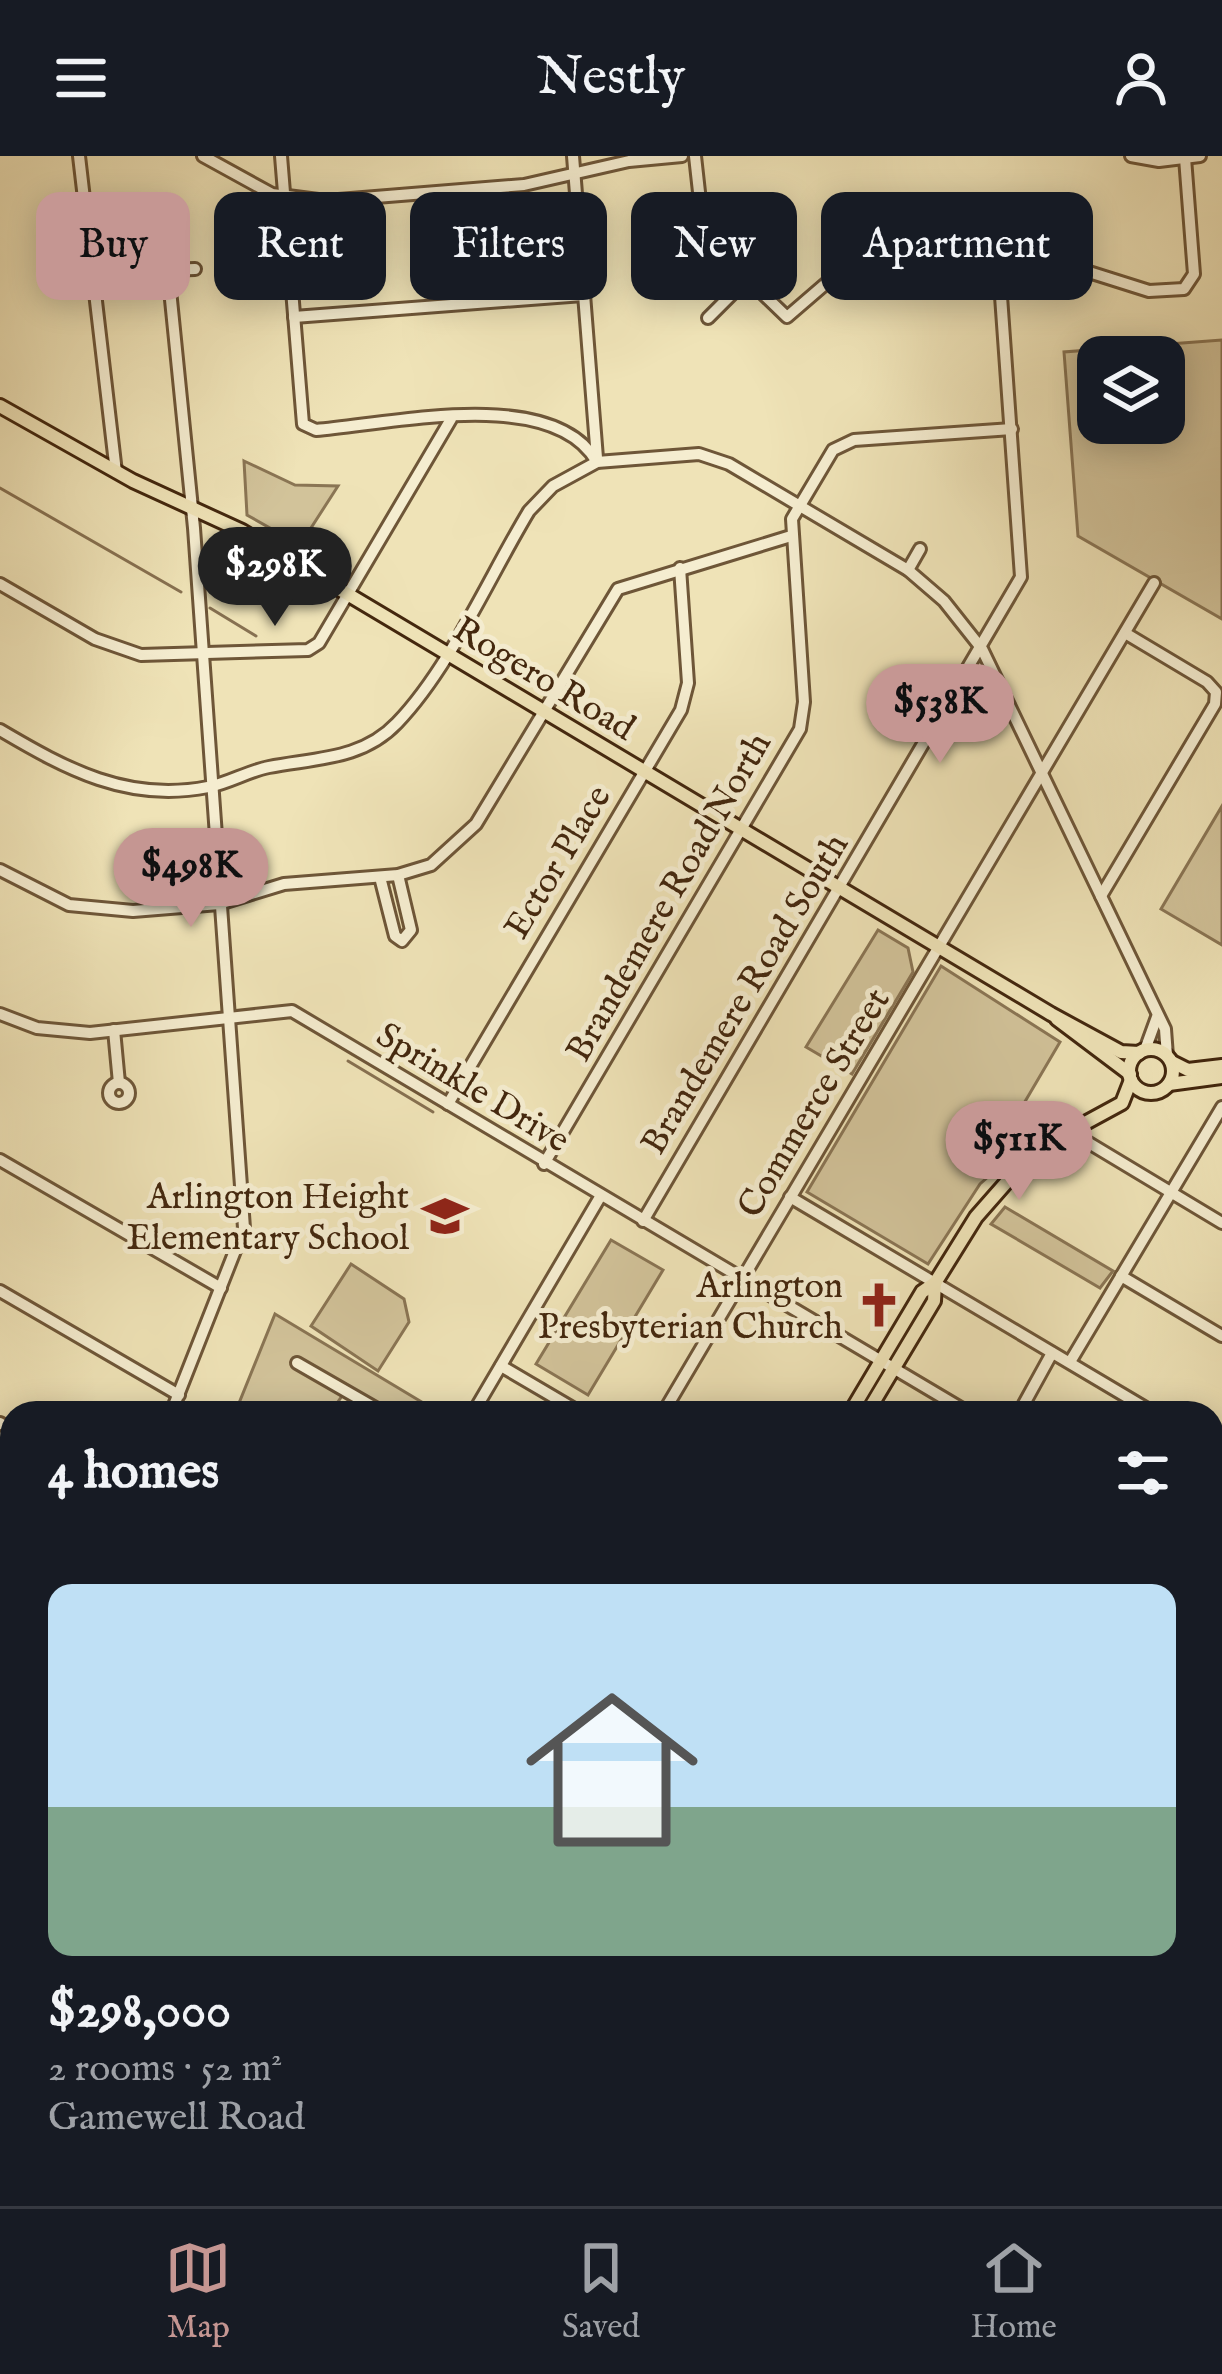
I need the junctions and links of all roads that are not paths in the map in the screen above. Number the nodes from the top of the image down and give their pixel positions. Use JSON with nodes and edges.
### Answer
{"nodes":[{"id":1,"x":79,"y":156,"type":"edge"},
{"id":2,"x":203,"y":156,"type":"edge"},
{"id":3,"x":281,"y":156,"type":"edge"},
{"id":4,"x":573,"y":156,"type":"edge"},
{"id":5,"x":682,"y":156,"type":"edge"},
{"id":6,"x":695,"y":156,"type":"edge"},
{"id":7,"x":1131,"y":156,"type":"edge"},
{"id":8,"x":1200,"y":156,"type":"edge"},
{"id":9,"x":1185,"y":158,"type":"edge"},
{"id":10,"x":574,"y":174,"type":"junction"},
{"id":11,"x":275,"y":192,"type":"edge"},
{"id":12,"x":285,"y":192,"type":"edge"},
{"id":13,"x":575,"y":192,"type":"edge"},
{"id":14,"x":699,"y":192,"type":"edge"},
{"id":15,"x":386,"y":196,"type":"edge"},
{"id":16,"x":195,"y":269,"type":"dead end"},
{"id":17,"x":1093,"y":273,"type":"edge"},
{"id":18,"x":821,"y":288,"type":"edge"},
{"id":19,"x":293,"y":300,"type":"edge"},
{"id":20,"x":517,"y":300,"type":"edge"},
{"id":21,"x":583,"y":300,"type":"edge"},
{"id":22,"x":725,"y":300,"type":"edge"},
{"id":23,"x":768,"y":300,"type":"edge"},
{"id":24,"x":1002,"y":300,"type":"edge"},
{"id":25,"x":294,"y":317,"type":"junction"},
{"id":26,"x":708,"y":317,"type":"dead end"},
{"id":27,"x":0,"y":406,"type":"edge"},
{"id":28,"x":451,"y":419,"type":"junction"},
{"id":29,"x":1012,"y":429,"type":"junction"},
{"id":30,"x":597,"y":462,"type":"junction"},
{"id":31,"x":116,"y":472,"type":"junction"},
{"id":32,"x":190,"y":506,"type":"junction"},
{"id":33,"x":798,"y":506,"type":"junction"},
{"id":34,"x":790,"y":536,"type":"junction"},
{"id":35,"x":920,"y":549,"type":"dead end"},
{"id":36,"x":680,"y":568,"type":"junction"},
{"id":37,"x":908,"y":570,"type":"junction"},
{"id":38,"x":0,"y":584,"type":"edge"},
{"id":39,"x":1154,"y":584,"type":"dead end"},
{"id":40,"x":348,"y":593,"type":"junction"},
{"id":41,"x":1125,"y":633,"type":"junction"},
{"id":42,"x":982,"y":650,"type":"junction"},
{"id":43,"x":445,"y":652,"type":"junction"},
{"id":44,"x":201,"y":657,"type":"junction"},
{"id":45,"x":543,"y":711,"type":"junction"},
{"id":46,"x":0,"y":730,"type":"edge"},
{"id":47,"x":644,"y":771,"type":"junction"},
{"id":48,"x":1042,"y":771,"type":"junction"},
{"id":49,"x":210,"y":787,"type":"junction"},
{"id":50,"x":743,"y":829,"type":"junction"},
{"id":51,"x":0,"y":870,"type":"edge"},
{"id":52,"x":398,"y":875,"type":"junction"},
{"id":53,"x":380,"y":877,"type":"junction"},
{"id":54,"x":841,"y":887,"type":"junction"},
{"id":55,"x":1101,"y":896,"type":"junction"},
{"id":56,"x":219,"y":904,"type":"junction"},
{"id":57,"x":939,"y":946,"type":"junction"},
{"id":58,"x":0,"y":1014,"type":"edge"},
{"id":59,"x":1051,"y":1014,"type":"junction"},
{"id":60,"x":1157,"y":1014,"type":"junction"},
{"id":61,"x":228,"y":1022,"type":"junction"},
{"id":62,"x":114,"y":1030,"type":"junction"},
{"id":63,"x":1142,"y":1051,"type":"junction"},
{"id":64,"x":1169,"y":1059,"type":"junction"},
{"id":65,"x":1221,"y":1068,"type":"edge"},
{"id":66,"x":1130,"y":1077,"type":"junction"},
{"id":67,"x":119,"y":1083,"type":"dead end"},
{"id":68,"x":1169,"y":1084,"type":"junction"},
{"id":69,"x":1149,"y":1093,"type":"junction"},
{"id":70,"x":448,"y":1104,"type":"junction"},
{"id":71,"x":1222,"y":1108,"type":"edge"},
{"id":72,"x":1099,"y":1115,"type":"junction"},
{"id":73,"x":1069,"y":1131,"type":"junction"},
{"id":74,"x":0,"y":1160,"type":"edge"},
{"id":75,"x":544,"y":1164,"type":"junction"},
{"id":76,"x":1171,"y":1192,"type":"junction"},
{"id":77,"x":601,"y":1197,"type":"junction"},
{"id":78,"x":790,"y":1197,"type":"junction"},
{"id":79,"x":643,"y":1221,"type":"junction"},
{"id":80,"x":1222,"y":1222,"type":"edge"},
{"id":81,"x":1121,"y":1276,"type":"junction"},
{"id":82,"x":742,"y":1279,"type":"junction"},
{"id":83,"x":935,"y":1282,"type":"junction"},
{"id":84,"x":221,"y":1288,"type":"junction"},
{"id":85,"x":0,"y":1291,"type":"edge"},
{"id":86,"x":1222,"y":1336,"type":"edge"},
{"id":87,"x":1052,"y":1353,"type":"junction"},
{"id":88,"x":1070,"y":1362,"type":"junction"},
{"id":89,"x":297,"y":1364,"type":"dead end"},
{"id":90,"x":887,"y":1364,"type":"junction"},
{"id":91,"x":501,"y":1366,"type":"junction"},
{"id":92,"x":179,"y":1395,"type":"junction"},
{"id":93,"x":176,"y":1401,"type":"edge"},
{"id":94,"x":363,"y":1401,"type":"edge"},
{"id":95,"x":480,"y":1401,"type":"edge"},
{"id":96,"x":561,"y":1401,"type":"edge"},
{"id":97,"x":669,"y":1401,"type":"edge"},
{"id":98,"x":859,"y":1401,"type":"edge"},
{"id":99,"x":872,"y":1401,"type":"edge"},
{"id":100,"x":949,"y":1401,"type":"edge"},
{"id":101,"x":1025,"y":1401,"type":"edge"},
{"id":102,"x":1134,"y":1401,"type":"edge"}],
"edges":[{"from":1,"to":31,"type":"street"},
{"from":2,"to":11,"type":"street"},
{"from":3,"to":12,"type":"street"},
{"from":4,"to":10,"type":"street"},
{"from":5,"to":10,"type":"street"},
{"from":6,"to":14,"type":"street"},
{"from":7,"to":9,"type":"street"},
{"from":8,"to":9,"type":"street"},
{"from":9,"to":17,"type":"street"},
{"from":10,"to":13,"type":"street"},
{"from":10,"to":15,"type":"street"},
{"from":16,"to":32,"type":"street"},
{"from":18,"to":23,"type":"street"},
{"from":19,"to":25,"type":"street"},
{"from":20,"to":25,"type":"street"},
{"from":21,"to":30,"type":"street"},
{"from":22,"to":26,"type":"street"},
{"from":24,"to":29,"type":"street","name":"Brandemere Road South"},
{"from":25,"to":28,"type":"street"},
{"from":27,"to":31,"type":"main road","name":"Rogero Road"},
{"from":28,"to":30,"type":"street"},
{"from":28,"to":40,"type":"street"},
{"from":29,"to":33,"type":"street","name":"Brandemere Road North"},
{"from":29,"to":42,"type":"street","name":"Brandemere Road South"},
{"from":30,"to":33,"type":"street"},
{"from":30,"to":43,"type":"street"},
{"from":31,"to":32,"type":"main road","name":"Rogero Road"},
{"from":32,"to":40,"type":"main road","name":"Rogero Road"},
{"from":32,"to":44,"type":"street"},
{"from":33,"to":34,"type":"street","name":"Brandemere Road North"},
{"from":33,"to":37,"type":"street"},
{"from":34,"to":36,"type":"street"},
{"from":34,"to":50,"type":"street","name":"Brandemere Road North"},
{"from":35,"to":37,"type":"street"},
{"from":36,"to":45,"type":"street"},
{"from":36,"to":47,"type":"street","name":"Ector Place"},
{"from":37,"to":42,"type":"street"},
{"from":38,"to":44,"type":"street"},
{"from":39,"to":41,"type":"street","name":"Commerce Street"},
{"from":40,"to":43,"type":"main road","name":"Rogero Road"},
{"from":40,"to":44,"type":"street"},
{"from":41,"to":48,"type":"street","name":"Commerce Street"},
{"from":41,"to":55,"type":"street"},
{"from":42,"to":48,"type":"street"},
{"from":42,"to":54,"type":"street","name":"Brandemere Road South"},
{"from":43,"to":45,"type":"main road","name":"Rogero Road"},
{"from":43,"to":49,"type":"street"},
{"from":44,"to":49,"type":"street"},
{"from":45,"to":47,"type":"main road","name":"Rogero Road"},
{"from":45,"to":52,"type":"street"},
{"from":46,"to":49,"type":"street"},
{"from":47,"to":50,"type":"main road","name":"Rogero Road"},
{"from":47,"to":70,"type":"street","name":"Ector Place"},
{"from":48,"to":55,"type":"street"},
{"from":48,"to":57,"type":"street","name":"Commerce Street"},
{"from":49,"to":56,"type":"street"},
{"from":50,"to":54,"type":"main road","name":"Rogero Road"},
{"from":50,"to":75,"type":"street","name":"Brandemere Road North"},
{"from":51,"to":56,"type":"street"},
{"from":52,"to":53,"type":"street"},
{"from":52,"to":53,"type":"street"},
{"from":53,"to":56,"type":"street"},
{"from":54,"to":57,"type":"main road","name":"Rogero Road"},
{"from":54,"to":79,"type":"street","name":"Brandemere Road South"},
{"from":55,"to":60,"type":"street"},
{"from":56,"to":61,"type":"street"},
{"from":57,"to":59,"type":"main road","name":"Rogero Road"},
{"from":57,"to":78,"type":"street","name":"Commerce Street"},
{"from":58,"to":62,"type":"street","name":"Sprinkle Drive"},
{"from":59,"to":63,"type":"main road","name":"Rogero Road"},
{"from":59,"to":66,"type":"main road","name":"Rogero Road"},
{"from":60,"to":63,"type":"street"},
{"from":60,"to":64,"type":"street"},
{"from":61,"to":62,"type":"street","name":"Sprinkle Drive"},
{"from":61,"to":70,"type":"street","name":"Sprinkle Drive"},
{"from":61,"to":84,"type":"street"},
{"from":62,"to":67,"type":"street"},
{"from":63,"to":64,"type":"main road"},
{"from":63,"to":66,"type":"main road"},
{"from":64,"to":65,"type":"main road"},
{"from":64,"to":68,"type":"main road"},
{"from":65,"to":68,"type":"main road"},
{"from":66,"to":69,"type":"main road"},
{"from":66,"to":72,"type":"main road"},
{"from":68,"to":69,"type":"main road"},
{"from":69,"to":72,"type":"main road"},
{"from":70,"to":75,"type":"street","name":"Sprinkle Drive"},
{"from":71,"to":76,"type":"street"},
{"from":72,"to":73,"type":"main road"},
{"from":73,"to":76,"type":"street"},
{"from":73,"to":83,"type":"main road"},
{"from":74,"to":84,"type":"street"},
{"from":75,"to":77,"type":"street","name":"Sprinkle Drive"},
{"from":76,"to":80,"type":"street"},
{"from":76,"to":81,"type":"street"},
{"from":77,"to":79,"type":"street","name":"Sprinkle Drive"},
{"from":77,"to":91,"type":"street"},
{"from":78,"to":82,"type":"street","name":"Commerce Street"},
{"from":78,"to":83,"type":"street"},
{"from":79,"to":82,"type":"street","name":"Sprinkle Drive"},
{"from":81,"to":86,"type":"street"},
{"from":81,"to":88,"type":"street"},
{"from":82,"to":90,"type":"street","name":"Sprinkle Drive"},
{"from":82,"to":97,"type":"street","name":"Commerce Street"},
{"from":83,"to":87,"type":"street"},
{"from":83,"to":90,"type":"main road"},
{"from":84,"to":92,"type":"street"},
{"from":85,"to":92,"type":"street"},
{"from":87,"to":88,"type":"street"},
{"from":87,"to":101,"type":"street"},
{"from":88,"to":102,"type":"street"},
{"from":89,"to":94,"type":"street"},
{"from":90,"to":98,"type":"main road"},
{"from":90,"to":99,"type":"main road"},
{"from":90,"to":100,"type":"street","name":"Sprinkle Drive"},
{"from":91,"to":95,"type":"street"},
{"from":91,"to":96,"type":"street"},
{"from":92,"to":93,"type":"street"}]}
